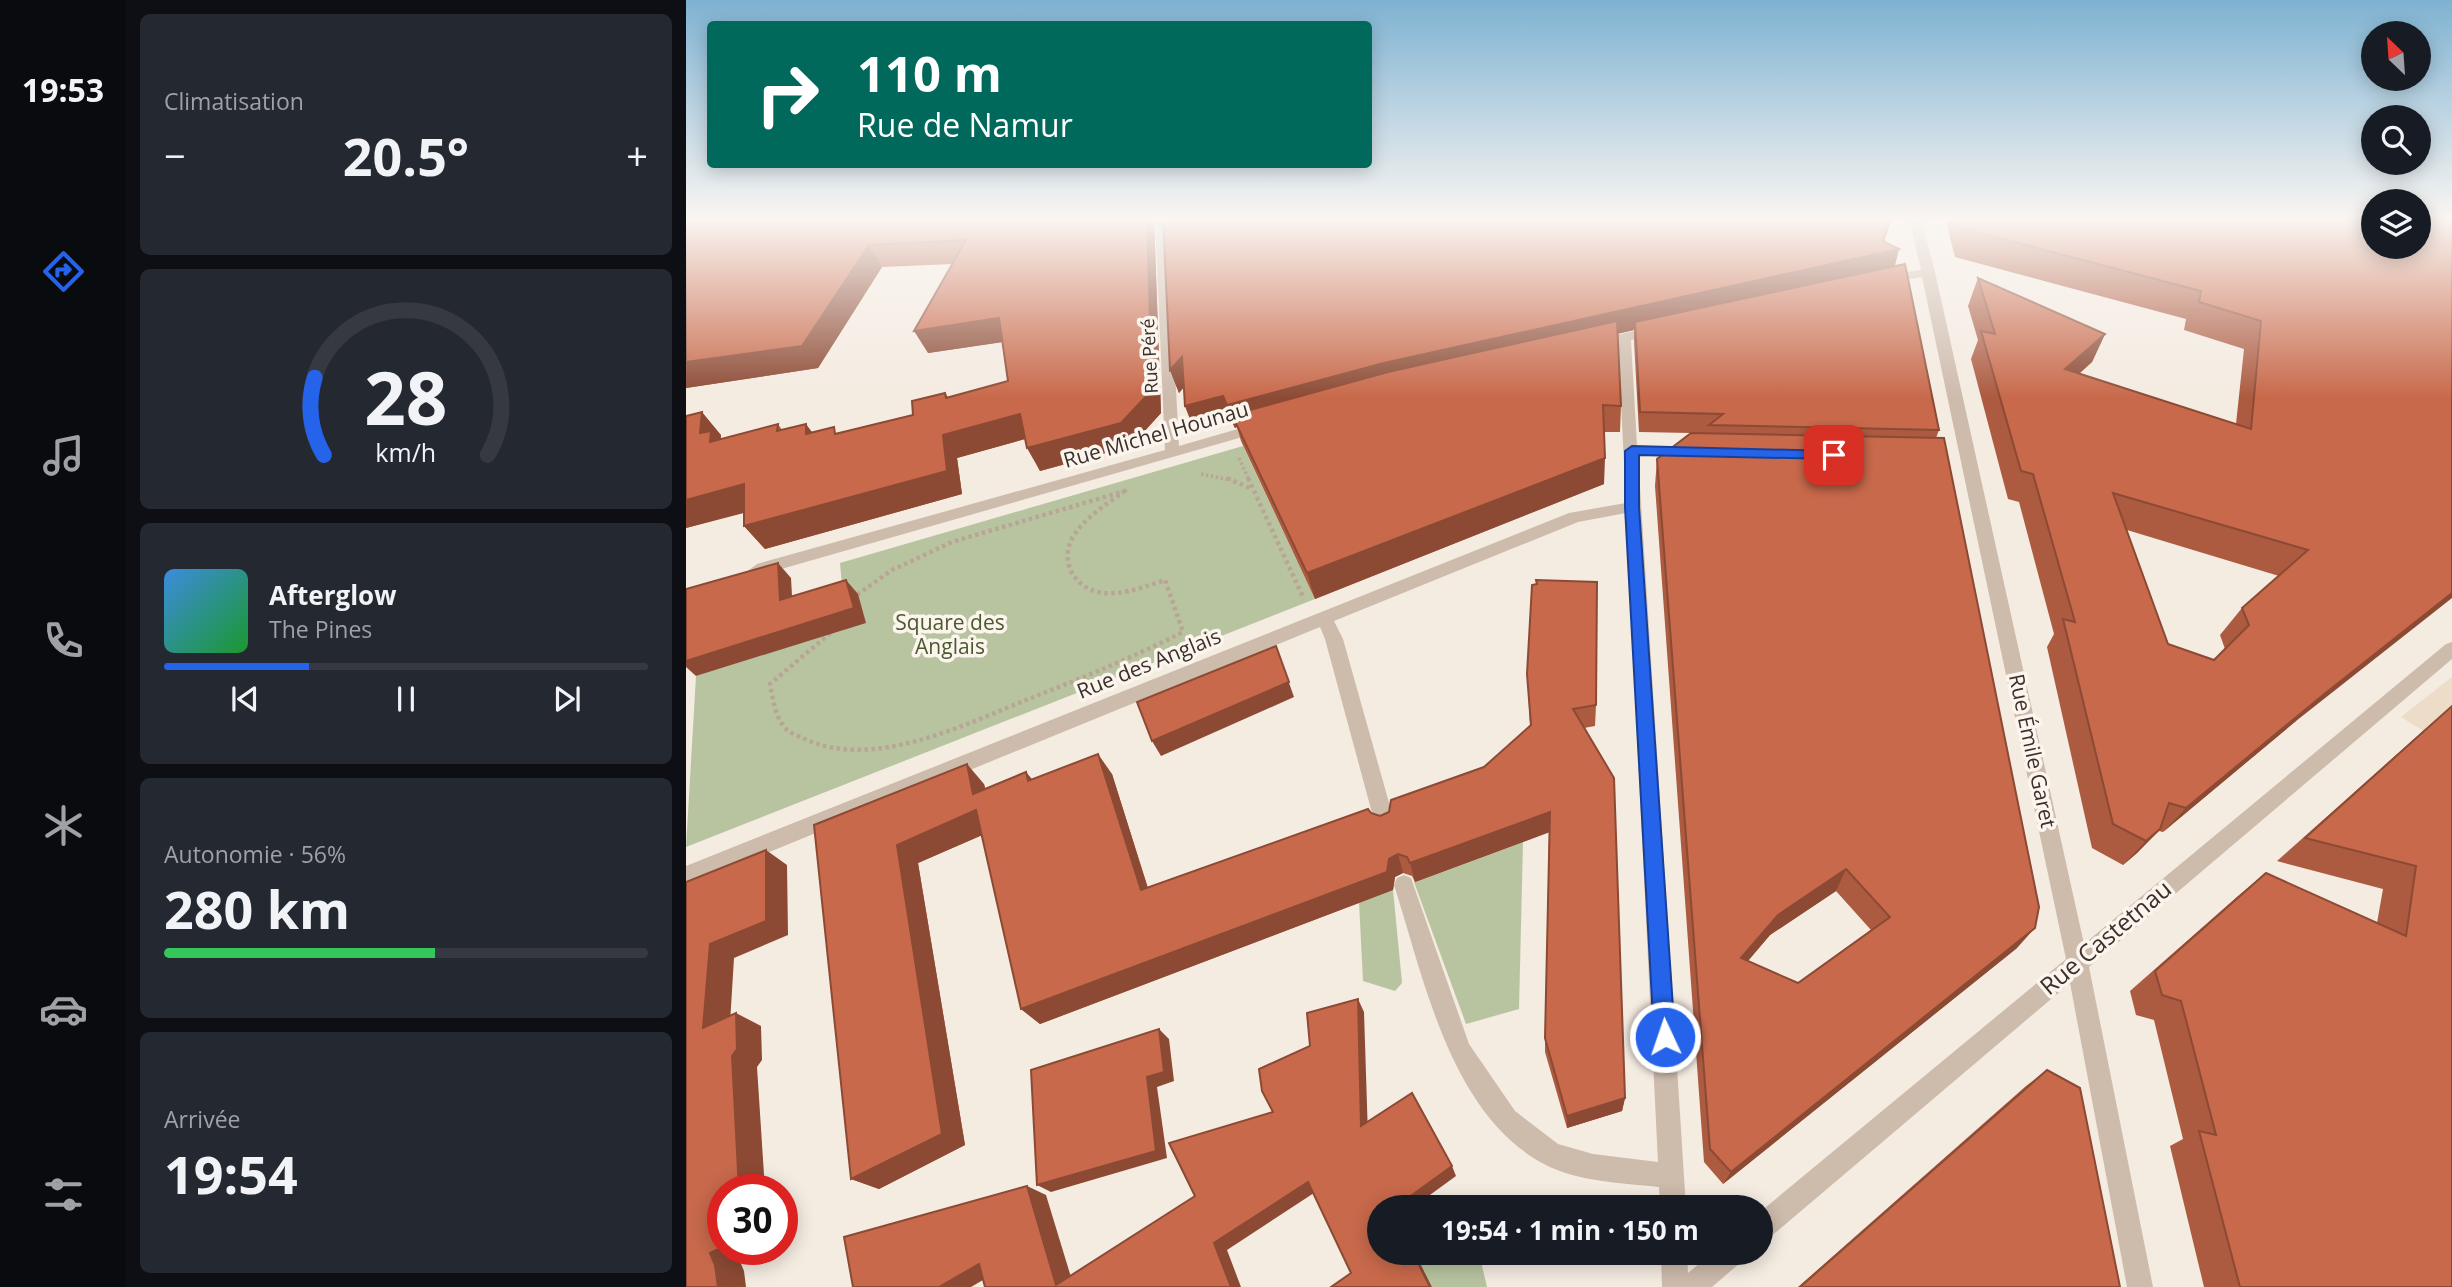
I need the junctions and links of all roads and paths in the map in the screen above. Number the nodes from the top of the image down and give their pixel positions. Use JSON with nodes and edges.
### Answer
{"nodes":[{"id":1,"x":1164,"y":278,"type":"edge"},
{"id":2,"x":1893,"y":278,"type":"edge"},
{"id":3,"x":1930,"y":278,"type":"edge"},
{"id":4,"x":1863,"y":283,"type":"edge"},
{"id":5,"x":1677,"y":325,"type":"edge"},
{"id":6,"x":1624,"y":337,"type":"junction"},
{"id":7,"x":1584,"y":346,"type":"edge"},
{"id":8,"x":1282,"y":421,"type":"edge"},
{"id":9,"x":1229,"y":436,"type":"junction"},
{"id":10,"x":1172,"y":451,"type":"junction"},
{"id":11,"x":1632,"y":451,"type":"junction"},
{"id":12,"x":1704,"y":452,"type":"edge"},
{"id":13,"x":1196,"y":474,"type":"dead end"},
{"id":14,"x":1135,"y":489,"type":"dead end"},
{"id":15,"x":1253,"y":489,"type":"junction"},
{"id":16,"x":1125,"y":491,"type":"junction"},
{"id":17,"x":1632,"y":507,"type":"junction"},
{"id":18,"x":736,"y":576,"type":"edge"},
{"id":19,"x":1319,"y":620,"type":"junction"},
{"id":20,"x":2452,"y":649,"type":"edge"},
{"id":21,"x":1385,"y":824,"type":"edge"},
{"id":22,"x":686,"y":876,"type":"edge"},
{"id":23,"x":1404,"y":885,"type":"edge"},
{"id":24,"x":2077,"y":961,"type":"junction"},
{"id":25,"x":1672,"y":1176,"type":"junction"},
{"id":26,"x":1673,"y":1195,"type":"edge"},
{"id":27,"x":1773,"y":1218,"type":"edge"},
{"id":28,"x":1675,"y":1265,"type":"edge"},
{"id":29,"x":1718,"y":1265,"type":"edge"},
{"id":30,"x":1675,"y":1287,"type":"edge"},
{"id":31,"x":1692,"y":1287,"type":"edge"},
{"id":32,"x":2140,"y":1287,"type":"edge"}],
"edges":[{"from":1,"to":10,"type":"street","name":"Rue Péré"},
{"from":2,"to":4,"type":"street"},
{"from":3,"to":24,"type":"street","name":"Rue Émile Garet"},
{"from":5,"to":6,"type":"street"},
{"from":6,"to":7,"type":"street"},
{"from":6,"to":11,"type":"street"},
{"from":8,"to":9,"type":"street","name":"Rue Michel Hounau"},
{"from":9,"to":10,"type":"street","name":"Rue Michel Hounau"},
{"from":9,"to":15,"type":"path"},
{"from":10,"to":18,"type":"street","name":"Rue Michel Hounau"},
{"from":11,"to":12,"type":"street"},
{"from":11,"to":17,"type":"street"},
{"from":13,"to":15,"type":"path"},
{"from":14,"to":16,"type":"path"},
{"from":15,"to":19,"type":"path"},
{"from":16,"to":16,"type":"path"},
{"from":17,"to":19,"type":"street","name":"Rue des Anglais"},
{"from":17,"to":25,"type":"street"},
{"from":19,"to":21,"type":"street"},
{"from":19,"to":22,"type":"street","name":"Rue des Anglais"},
{"from":20,"to":24,"type":"street","name":"Rue Castetnau"},
{"from":23,"to":25,"type":"street"},
{"from":24,"to":27,"type":"street","name":"Rue Castetnau"},
{"from":24,"to":32,"type":"street","name":"Rue Émile Garet"},
{"from":25,"to":26,"type":"street"},
{"from":28,"to":30,"type":"street"},
{"from":29,"to":31,"type":"street"}]}
